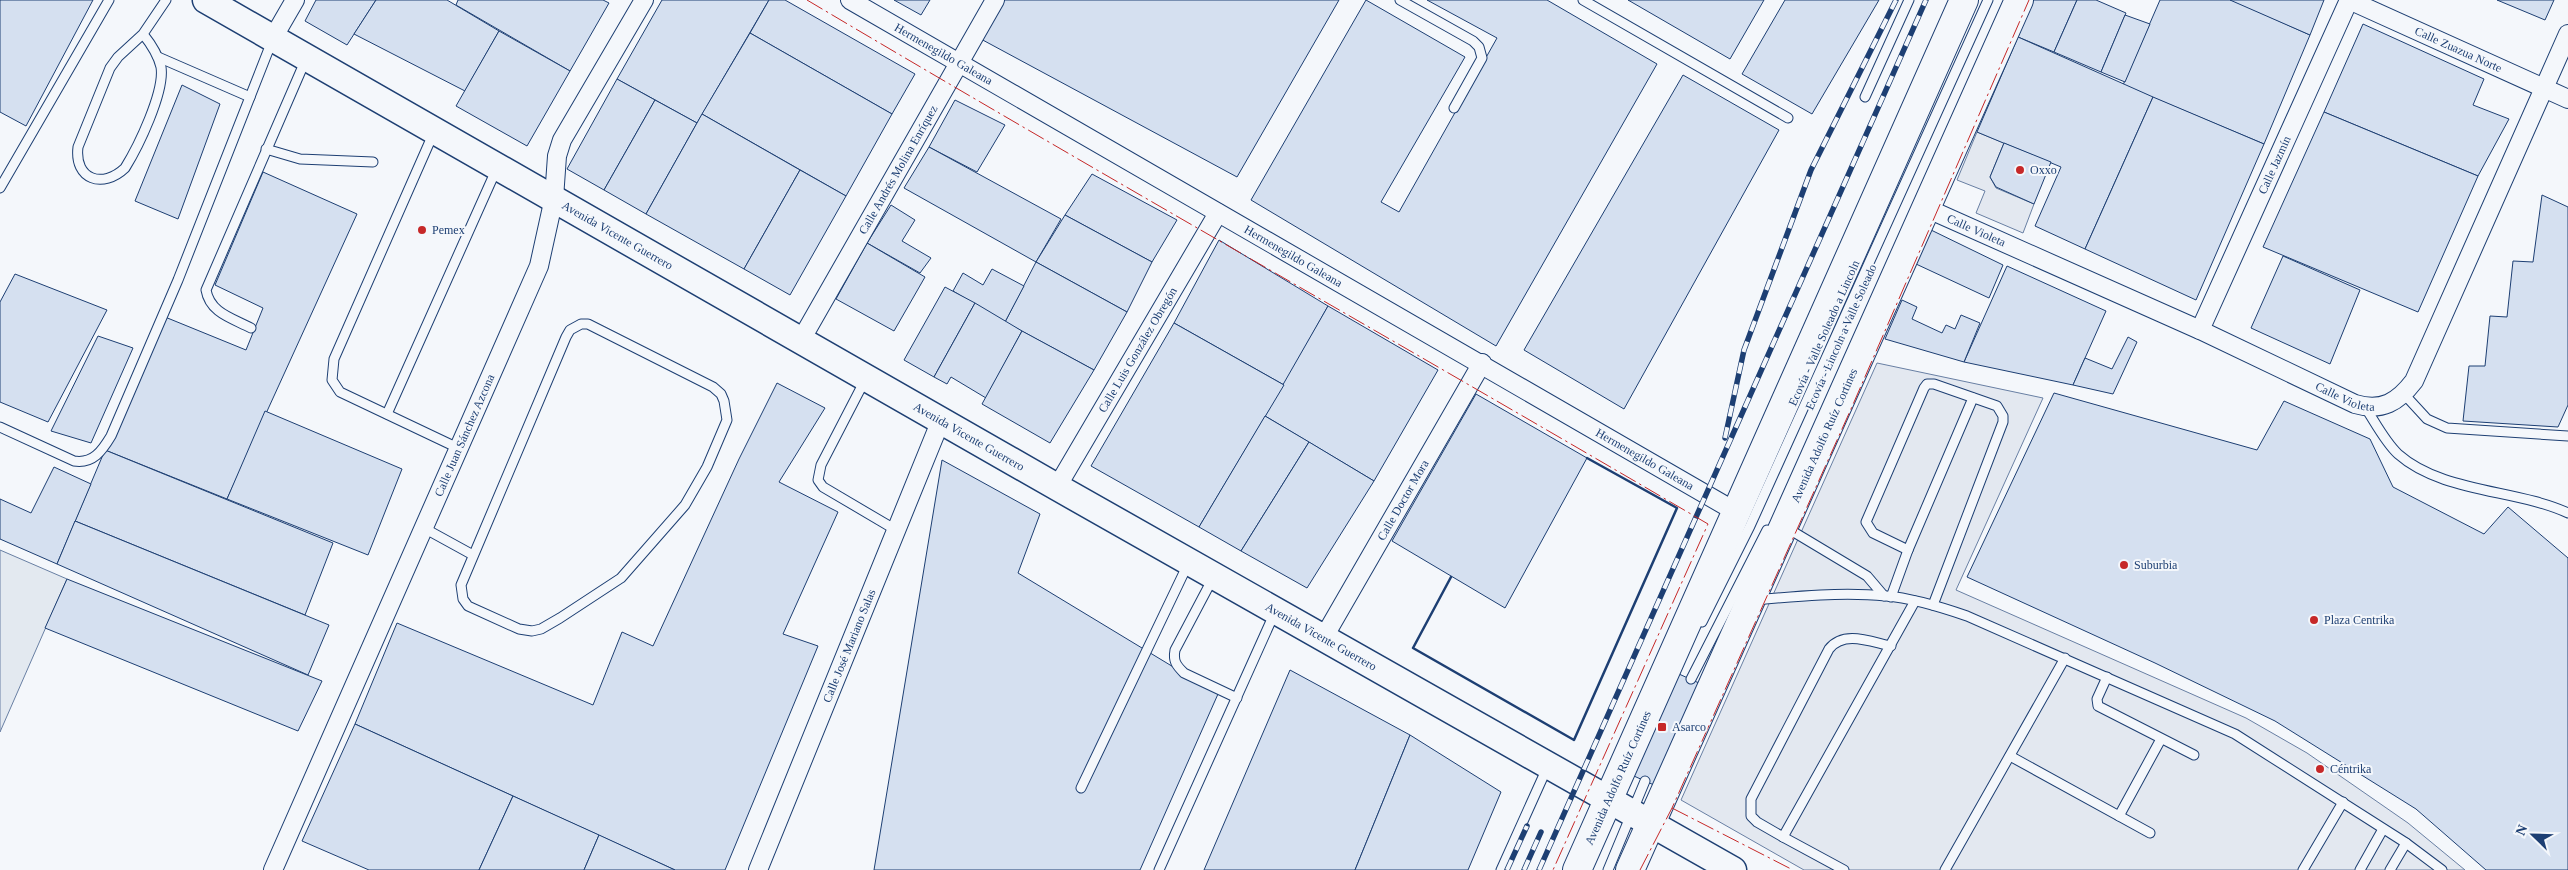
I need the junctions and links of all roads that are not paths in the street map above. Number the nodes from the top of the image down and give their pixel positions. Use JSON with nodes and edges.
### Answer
{"nodes":[{"id":1,"x":109,"y":0,"type":"edge"},
{"id":2,"x":166,"y":0,"type":"edge"},
{"id":3,"x":206,"y":0,"type":"edge"},
{"id":4,"x":295,"y":0,"type":"edge"},
{"id":5,"x":644,"y":0,"type":"edge"},
{"id":6,"x":850,"y":0,"type":"edge"},
{"id":7,"x":995,"y":0,"type":"edge"},
{"id":8,"x":1400,"y":0,"type":"edge"},
{"id":9,"x":1583,"y":0,"type":"edge"},
{"id":10,"x":1909,"y":0,"type":"edge"},
{"id":11,"x":1964,"y":0,"type":"edge"},
{"id":12,"x":1988,"y":0,"type":"edge"},
{"id":13,"x":2019,"y":0,"type":"edge"},
{"id":14,"x":2349,"y":0,"type":"edge"},
{"id":15,"x":143,"y":34,"type":"junction"},
{"id":16,"x":2568,"y":34,"type":"edge"},
{"id":17,"x":273,"y":38,"type":"junction"},
{"id":18,"x":158,"y":56,"type":"junction"},
{"id":19,"x":307,"y":58,"type":"junction"},
{"id":20,"x":960,"y":62,"type":"junction"},
{"id":21,"x":2544,"y":88,"type":"junction"},
{"id":22,"x":250,"y":96,"type":"junction"},
{"id":23,"x":1865,"y":97,"type":"dead end"},
{"id":24,"x":2568,"y":99,"type":"edge"},
{"id":25,"x":1454,"y":108,"type":"dead end"},
{"id":26,"x":1788,"y":118,"type":"dead end"},
{"id":27,"x":435,"y":130,"type":"junction"},
{"id":28,"x":266,"y":149,"type":"junction"},
{"id":29,"x":373,"y":162,"type":"dead end"},
{"id":30,"x":498,"y":166,"type":"junction"},
{"id":31,"x":0,"y":188,"type":"edge"},
{"id":32,"x":554,"y":198,"type":"junction"},
{"id":33,"x":1926,"y":208,"type":"junction"},
{"id":34,"x":1218,"y":213,"type":"junction"},
{"id":35,"x":251,"y":328,"type":"dead end"},
{"id":36,"x":2200,"y":330,"type":"junction"},
{"id":37,"x":801,"y":340,"type":"junction"},
{"id":38,"x":1482,"y":364,"type":"junction"},
{"id":39,"x":866,"y":378,"type":"junction"},
{"id":40,"x":2404,"y":394,"type":"junction"},
{"id":41,"x":1974,"y":398,"type":"junction"},
{"id":42,"x":2365,"y":407,"type":"junction"},
{"id":43,"x":387,"y":414,"type":"junction"},
{"id":44,"x":941,"y":420,"type":"junction"},
{"id":45,"x":0,"y":427,"type":"edge"},
{"id":46,"x":2568,"y":436,"type":"edge"},
{"id":47,"x":458,"y":448,"type":"junction"},
{"id":48,"x":1057,"y":487,"type":"junction"},
{"id":49,"x":1738,"y":513,"type":"junction"},
{"id":50,"x":2568,"y":513,"type":"edge"},
{"id":51,"x":1779,"y":522,"type":"junction"},
{"id":52,"x":422,"y":527,"type":"junction"},
{"id":53,"x":896,"y":530,"type":"junction"},
{"id":54,"x":1908,"y":550,"type":"junction"},
{"id":55,"x":473,"y":555,"type":"junction"},
{"id":56,"x":1189,"y":561,"type":"junction"},
{"id":57,"x":1214,"y":575,"type":"junction"},
{"id":58,"x":1888,"y":596,"type":"junction"},
{"id":59,"x":1752,"y":601,"type":"junction"},
{"id":60,"x":1915,"y":601,"type":"junction"},
{"id":61,"x":1933,"y":605,"type":"junction"},
{"id":62,"x":1276,"y":610,"type":"junction"},
{"id":63,"x":1698,"y":630,"type":"dead end"},
{"id":64,"x":1324,"y":637,"type":"junction"},
{"id":65,"x":1891,"y":646,"type":"junction"},
{"id":66,"x":2065,"y":658,"type":"junction"},
{"id":67,"x":2107,"y":677,"type":"junction"},
{"id":68,"x":1691,"y":679,"type":"dead end"},
{"id":69,"x":1236,"y":698,"type":"junction"},
{"id":70,"x":2161,"y":739,"type":"junction"},
{"id":71,"x":2194,"y":755,"type":"dead end"},
{"id":72,"x":2010,"y":756,"type":"junction"},
{"id":73,"x":1548,"y":766,"type":"junction"},
{"id":74,"x":1645,"y":781,"type":"dead end"},
{"id":75,"x":1080,"y":788,"type":"dead end"},
{"id":76,"x":2343,"y":802,"type":"junction"},
{"id":77,"x":1625,"y":809,"type":"junction"},
{"id":78,"x":2119,"y":816,"type":"junction"},
{"id":79,"x":2384,"y":828,"type":"junction"},
{"id":80,"x":2150,"y":833,"type":"dead end"},
{"id":81,"x":1783,"y":837,"type":"junction"},
{"id":82,"x":2406,"y":843,"type":"junction"},
{"id":83,"x":272,"y":870,"type":"edge"},
{"id":84,"x":758,"y":870,"type":"edge"},
{"id":85,"x":1159,"y":870,"type":"edge"},
{"id":86,"x":1501,"y":870,"type":"edge"},
{"id":87,"x":1577,"y":870,"type":"edge"},
{"id":88,"x":1608,"y":870,"type":"edge"},
{"id":89,"x":1630,"y":870,"type":"edge"},
{"id":90,"x":1733,"y":870,"type":"edge"},
{"id":91,"x":1844,"y":870,"type":"edge"},
{"id":92,"x":1945,"y":870,"type":"edge"},
{"id":93,"x":2303,"y":870,"type":"edge"},
{"id":94,"x":2360,"y":870,"type":"edge"},
{"id":95,"x":2390,"y":870,"type":"edge"},
{"id":96,"x":2442,"y":870,"type":"edge"}],
"edges":[{"from":1,"to":31,"type":"lane"},
{"from":2,"to":15,"type":"lane"},
{"from":3,"to":17,"type":"main road","name":"Avenida Vicente Guerrero"},
{"from":4,"to":17,"type":"street"},
{"from":5,"to":32,"type":"street","name":"Calle Juan Sánchez Azcona"},
{"from":6,"to":20,"type":"street","name":"Hermenegildo Galeana"},
{"from":7,"to":20,"type":"street","name":"Calle Andrés Molina Enríquez"},
{"from":8,"to":25,"type":"lane"},
{"from":9,"to":26,"type":"lane"},
{"from":10,"to":23,"type":"lane"},
{"from":11,"to":49,"type":"main road","name":"Avenida Adolfo Ruíz Cortines"},
{"from":12,"to":63,"type":"lane","name":"Ecovía - Valle Soleado a Lincoln"},
{"from":13,"to":33,"type":"main road","name":"Avenida Adolfo Ruíz Cortines"},
{"from":14,"to":21,"type":"street","name":"Calle Zuazua Norte"},
{"from":14,"to":36,"type":"street","name":"Calle Jazmín"},
{"from":15,"to":18,"type":"lane"},
{"from":15,"to":18,"type":"lane"},
{"from":16,"to":21,"type":"street","name":"Calle Violeta"},
{"from":17,"to":19,"type":"main road","name":"Avenida Vicente Guerrero"},
{"from":17,"to":22,"type":"lane"},
{"from":18,"to":22,"type":"lane"},
{"from":19,"to":27,"type":"main road","name":"Avenida Vicente Guerrero"},
{"from":19,"to":28,"type":"lane"},
{"from":20,"to":34,"type":"street","name":"Hermenegildo Galeana"},
{"from":20,"to":37,"type":"street","name":"Calle Andrés Molina Enríquez"},
{"from":21,"to":24,"type":"street","name":"Calle Zuazua Norte"},
{"from":21,"to":40,"type":"street","name":"Calle Violeta"},
{"from":22,"to":45,"type":"lane"},
{"from":27,"to":30,"type":"main road","name":"Avenida Vicente Guerrero"},
{"from":27,"to":43,"type":"lane"},
{"from":28,"to":29,"type":"lane"},
{"from":28,"to":35,"type":"lane"},
{"from":30,"to":32,"type":"main road","name":"Avenida Vicente Guerrero"},
{"from":30,"to":43,"type":"lane"},
{"from":32,"to":37,"type":"main road","name":"Avenida Vicente Guerrero"},
{"from":32,"to":47,"type":"street","name":"Calle Juan Sánchez Azcona"},
{"from":33,"to":36,"type":"street","name":"Calle Violeta"},
{"from":33,"to":51,"type":"main road","name":"Avenida Adolfo Ruíz Cortines"},
{"from":34,"to":38,"type":"street","name":"Hermenegildo Galeana"},
{"from":34,"to":48,"type":"street","name":"Calle Luis González Obregón"},
{"from":36,"to":42,"type":"street","name":"Calle Violeta"},
{"from":37,"to":39,"type":"main road","name":"Avenida Vicente Guerrero"},
{"from":38,"to":49,"type":"street","name":"Hermenegildo Galeana"},
{"from":38,"to":64,"type":"street","name":"Calle Doctor Mora"},
{"from":39,"to":44,"type":"main road","name":"Avenida Vicente Guerrero"},
{"from":39,"to":53,"type":"lane"},
{"from":40,"to":42,"type":"street","name":"Calle Violeta"},
{"from":40,"to":46,"type":"lane"},
{"from":41,"to":54,"type":"lane"},
{"from":41,"to":54,"type":"lane"},
{"from":41,"to":61,"type":"lane"},
{"from":42,"to":50,"type":"lane"},
{"from":43,"to":47,"type":"lane"},
{"from":44,"to":48,"type":"main road","name":"Avenida Vicente Guerrero"},
{"from":44,"to":53,"type":"street","name":"Calle José Mariano Salas"},
{"from":47,"to":52,"type":"street","name":"Calle Juan Sánchez Azcona"},
{"from":48,"to":56,"type":"main road","name":"Avenida Vicente Guerrero"},
{"from":49,"to":77,"type":"main road","name":"Avenida Adolfo Ruíz Cortines"},
{"from":51,"to":58,"type":"lane"},
{"from":51,"to":59,"type":"main road","name":"Avenida Adolfo Ruíz Cortines"},
{"from":51,"to":68,"type":"lane"},
{"from":52,"to":55,"type":"lane"},
{"from":52,"to":83,"type":"street","name":"Calle Juan Sánchez Azcona"},
{"from":53,"to":84,"type":"street","name":"Calle José Mariano Salas"},
{"from":54,"to":58,"type":"lane"},
{"from":55,"to":55,"type":"lane"},
{"from":56,"to":57,"type":"main road","name":"Avenida Vicente Guerrero"},
{"from":56,"to":75,"type":"lane"},
{"from":57,"to":62,"type":"main road","name":"Avenida Vicente Guerrero"},
{"from":57,"to":69,"type":"lane"},
{"from":58,"to":59,"type":"lane"},
{"from":58,"to":60,"type":"lane"},
{"from":59,"to":77,"type":"main road","name":"Avenida Adolfo Ruíz Cortines"},
{"from":60,"to":61,"type":"lane"},
{"from":60,"to":65,"type":"lane"},
{"from":61,"to":66,"type":"lane"},
{"from":62,"to":64,"type":"main road","name":"Avenida Vicente Guerrero"},
{"from":62,"to":69,"type":"lane"},
{"from":64,"to":73,"type":"main road","name":"Avenida Vicente Guerrero"},
{"from":65,"to":81,"type":"lane"},
{"from":65,"to":81,"type":"lane"},
{"from":66,"to":67,"type":"lane"},
{"from":66,"to":72,"type":"lane"},
{"from":67,"to":70,"type":"lane"},
{"from":67,"to":76,"type":"lane"},
{"from":69,"to":85,"type":"lane"},
{"from":70,"to":71,"type":"lane"},
{"from":70,"to":78,"type":"lane"},
{"from":72,"to":78,"type":"lane"},
{"from":72,"to":92,"type":"lane"},
{"from":73,"to":77,"type":"main road","name":"Avenida Vicente Guerrero"},
{"from":73,"to":86,"type":"lane"},
{"from":74,"to":77,"type":"lane"},
{"from":76,"to":79,"type":"lane"},
{"from":76,"to":93,"type":"lane"},
{"from":77,"to":87,"type":"main road","name":"Avenida Adolfo Ruíz Cortines"},
{"from":77,"to":88,"type":"lane"},
{"from":77,"to":89,"type":"main road","name":"Avenida Adolfo Ruíz Cortines"},
{"from":77,"to":90,"type":"main road","name":"Avenida Vicente Guerrero"},
{"from":78,"to":80,"type":"lane"},
{"from":79,"to":82,"type":"lane"},
{"from":79,"to":94,"type":"lane"},
{"from":81,"to":91,"type":"lane"},
{"from":82,"to":95,"type":"lane"},
{"from":82,"to":96,"type":"lane"}]}
